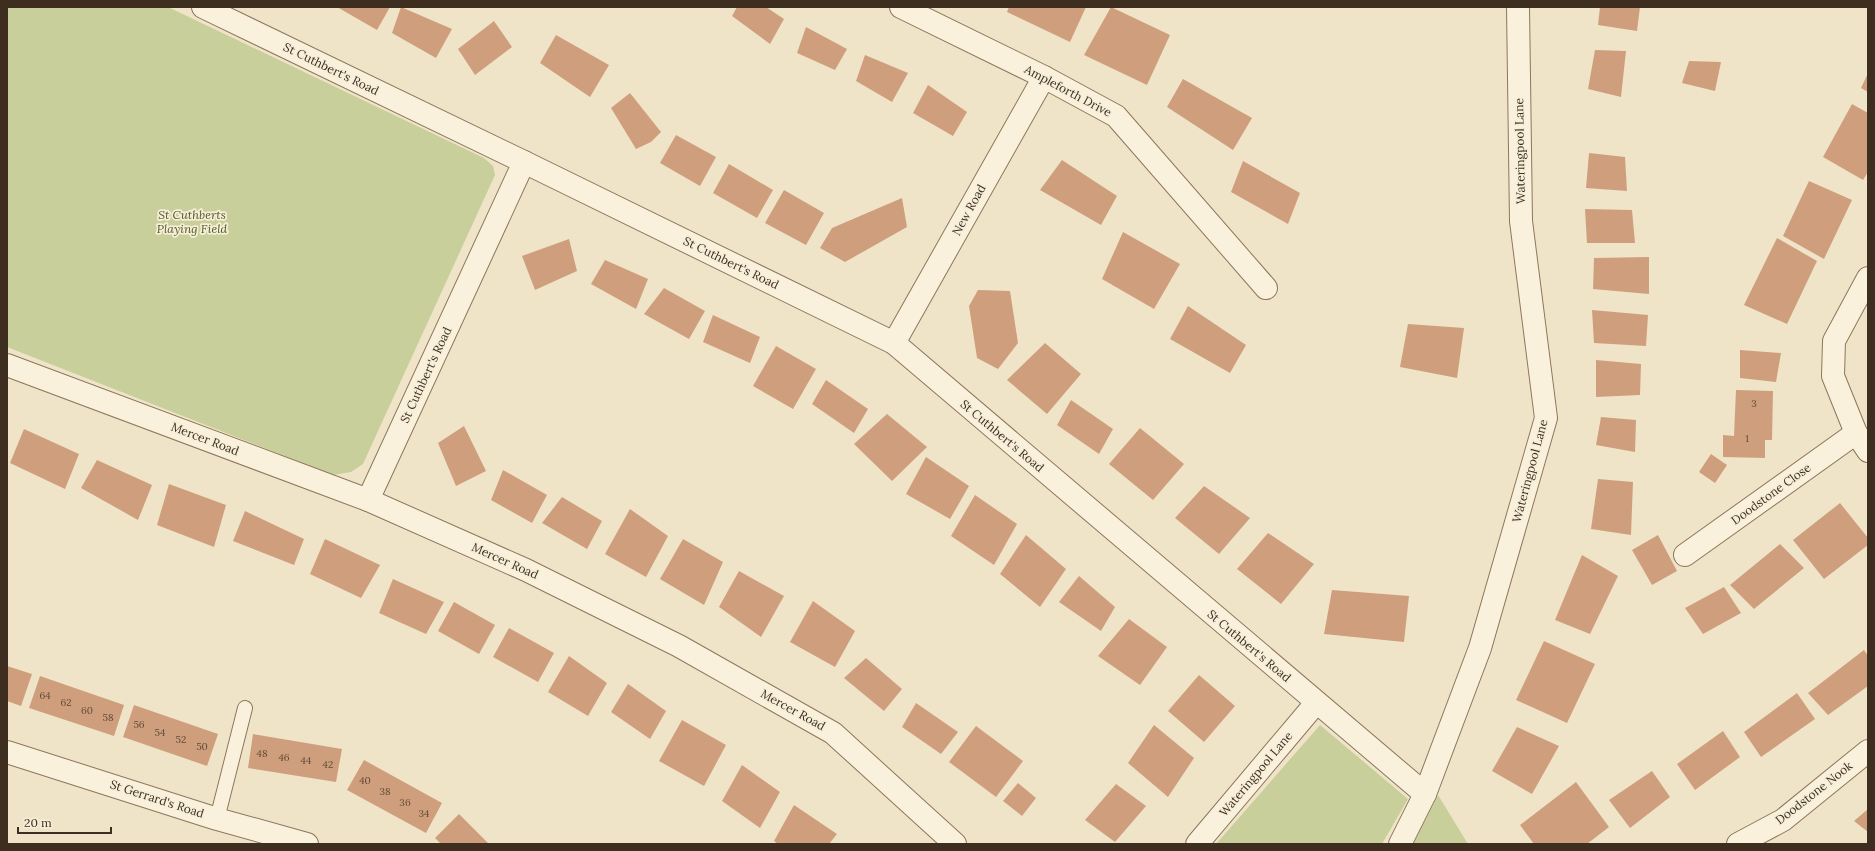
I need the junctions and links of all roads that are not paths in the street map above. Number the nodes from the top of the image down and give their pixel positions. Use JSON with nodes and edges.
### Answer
{"nodes":[{"id":1,"x":203,"y":7,"type":"edge"},
{"id":2,"x":901,"y":7,"type":"edge"},
{"id":3,"x":1518,"y":7,"type":"edge"},
{"id":4,"x":1044,"y":77,"type":"junction"},
{"id":5,"x":524,"y":162,"type":"junction"},
{"id":6,"x":1868,"y":278,"type":"edge"},
{"id":7,"x":1266,"y":288,"type":"dead end"},
{"id":8,"x":894,"y":344,"type":"junction"},
{"id":9,"x":7,"y":365,"type":"edge"},
{"id":10,"x":1856,"y":433,"type":"junction"},
{"id":11,"x":1868,"y":451,"type":"edge"},
{"id":12,"x":368,"y":500,"type":"junction"},
{"id":13,"x":1685,"y":555,"type":"dead end"},
{"id":14,"x":1316,"y":703,"type":"junction"},
{"id":15,"x":245,"y":708,"type":"dead end"},
{"id":16,"x":1868,"y":751,"type":"edge"},
{"id":17,"x":7,"y":752,"type":"edge"},
{"id":18,"x":1425,"y":794,"type":"junction"},
{"id":19,"x":217,"y":819,"type":"junction"},
{"id":20,"x":307,"y":844,"type":"edge"},
{"id":21,"x":955,"y":844,"type":"edge"},
{"id":22,"x":1197,"y":844,"type":"edge"},
{"id":23,"x":1400,"y":844,"type":"edge"},
{"id":24,"x":1738,"y":844,"type":"edge"}],
"edges":[{"from":1,"to":5,"type":"street","name":"St Cuthbert's Road"},
{"from":2,"to":4,"type":"street","name":"Ampleforth Drive"},
{"from":3,"to":18,"type":"street","name":"Wateringpool Lane"},
{"from":4,"to":7,"type":"street","name":"Ampleforth Drive"},
{"from":4,"to":8,"type":"street","name":"New Road"},
{"from":5,"to":8,"type":"street","name":"St Cuthbert's Road"},
{"from":5,"to":12,"type":"street","name":"St Cuthbert's Road"},
{"from":6,"to":10,"type":"street"},
{"from":8,"to":14,"type":"street","name":"St Cuthbert's Road"},
{"from":9,"to":12,"type":"street","name":"Mercer Road"},
{"from":10,"to":11,"type":"street"},
{"from":10,"to":13,"type":"street","name":"Doodstone Close"},
{"from":12,"to":21,"type":"street","name":"Mercer Road"},
{"from":14,"to":18,"type":"street","name":"St Cuthbert's Road"},
{"from":14,"to":22,"type":"street","name":"Wateringpool Lane"},
{"from":15,"to":19,"type":"lane"},
{"from":16,"to":24,"type":"street","name":"Doodstone Nook"},
{"from":17,"to":19,"type":"street","name":"St Gerrard's Road"},
{"from":18,"to":23,"type":"street","name":"Wateringpool Lane"},
{"from":19,"to":20,"type":"street","name":"St Gerrard's Road"}]}
